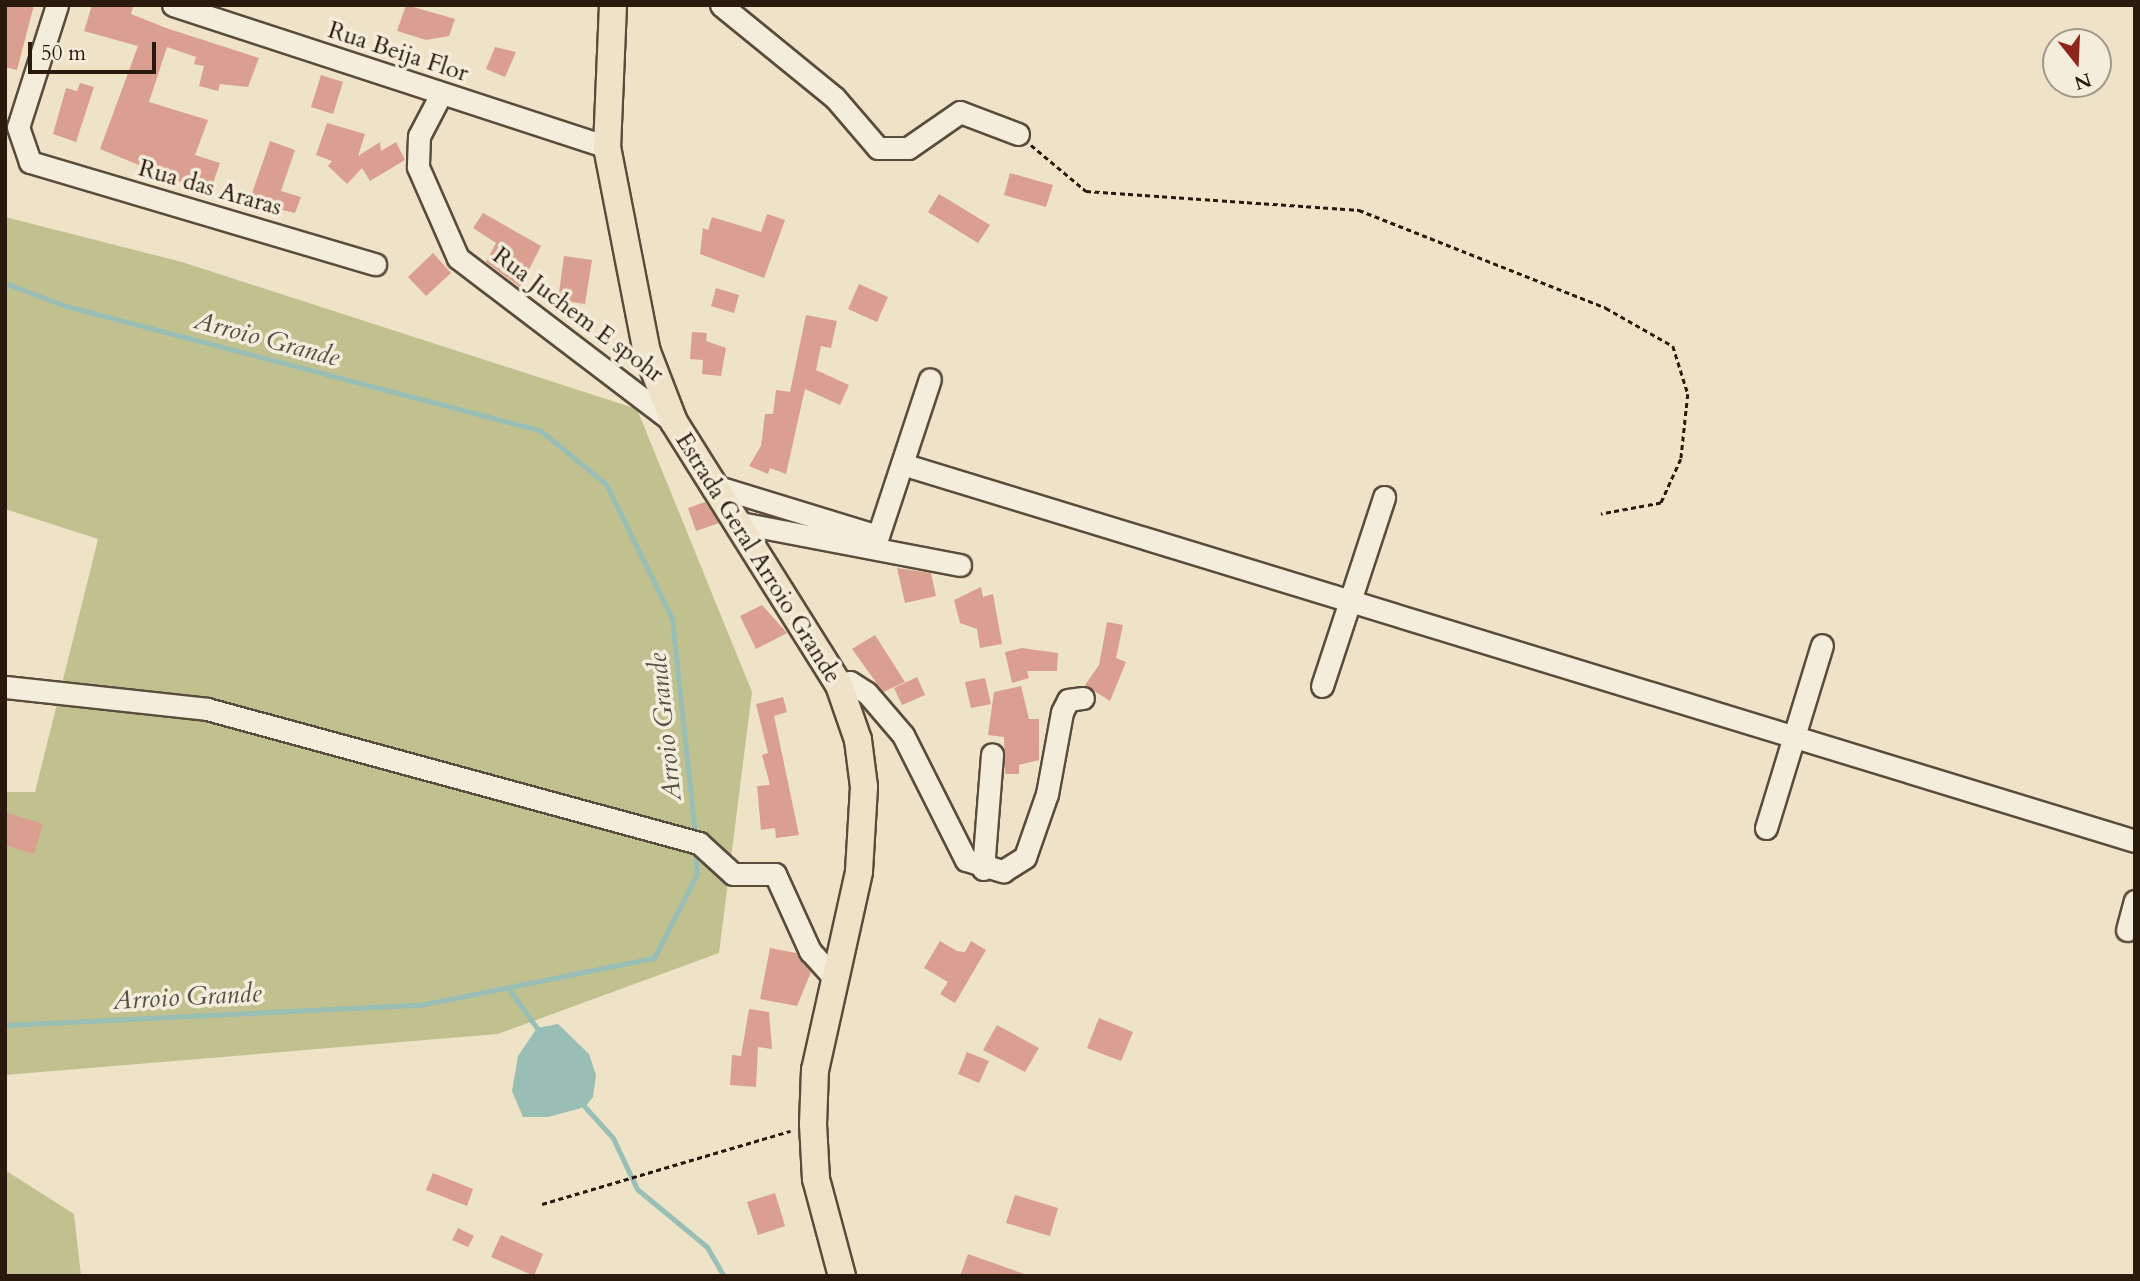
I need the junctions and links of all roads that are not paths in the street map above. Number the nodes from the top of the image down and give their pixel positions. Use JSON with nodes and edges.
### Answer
{"nodes":[{"id":1,"x":57,"y":5,"type":"edge"},
{"id":2,"x":173,"y":5,"type":"edge"},
{"id":3,"x":613,"y":5,"type":"edge"},
{"id":4,"x":721,"y":5,"type":"edge"},
{"id":5,"x":441,"y":94,"type":"junction"},
{"id":6,"x":1018,"y":134,"type":"road end"},
{"id":7,"x":607,"y":148,"type":"junction"},
{"id":8,"x":375,"y":264,"type":"dead end"},
{"id":9,"x":930,"y":379,"type":"dead end"},
{"id":10,"x":674,"y":422,"type":"junction"},
{"id":11,"x":902,"y":464,"type":"junction"},
{"id":12,"x":715,"y":486,"type":"junction"},
{"id":13,"x":1384,"y":497,"type":"dead end"},
{"id":14,"x":740,"y":523,"type":"junction"},
{"id":15,"x":960,"y":565,"type":"dead end"},
{"id":16,"x":1351,"y":600,"type":"junction"},
{"id":17,"x":1822,"y":645,"type":"dead end"},
{"id":18,"x":839,"y":685,"type":"junction"},
{"id":19,"x":1322,"y":686,"type":"dead end"},
{"id":20,"x":5,"y":687,"type":"edge"},
{"id":21,"x":1083,"y":698,"type":"dead end"},
{"id":22,"x":1792,"y":736,"type":"junction"},
{"id":23,"x":992,"y":754,"type":"dead end"},
{"id":24,"x":1766,"y":828,"type":"dead end"},
{"id":25,"x":2135,"y":841,"type":"edge"},
{"id":26,"x":983,"y":869,"type":"junction"},
{"id":27,"x":2135,"y":901,"type":"edge"},
{"id":28,"x":2127,"y":930,"type":"dead end"},
{"id":29,"x":834,"y":978,"type":"junction"},
{"id":30,"x":842,"y":1276,"type":"edge"}],
"edges":[{"from":1,"to":8,"type":"street","name":"Rua das Araras"},
{"from":2,"to":5,"type":"street","name":"Rua Beija Flor"},
{"from":3,"to":7,"type":"main road","name":"Estrada Geral Arroio Grande"},
{"from":4,"to":6,"type":"street"},
{"from":5,"to":7,"type":"street","name":"Rua Beija Flor"},
{"from":5,"to":10,"type":"street","name":"Rua Juchem E spohr"},
{"from":7,"to":10,"type":"main road","name":"Estrada Geral Arroio Grande"},
{"from":9,"to":11,"type":"street"},
{"from":10,"to":12,"type":"main road","name":"Estrada Geral Arroio Grande"},
{"from":11,"to":12,"type":"street"},
{"from":11,"to":16,"type":"street"},
{"from":12,"to":14,"type":"main road","name":"Estrada Geral Arroio Grande"},
{"from":13,"to":16,"type":"street"},
{"from":14,"to":15,"type":"street"},
{"from":14,"to":18,"type":"main road","name":"Estrada Geral Arroio Grande"},
{"from":16,"to":19,"type":"street"},
{"from":16,"to":22,"type":"street"},
{"from":17,"to":22,"type":"street"},
{"from":18,"to":26,"type":"street"},
{"from":18,"to":29,"type":"main road","name":"Estrada Geral Arroio Grande"},
{"from":20,"to":29,"type":"street"},
{"from":21,"to":26,"type":"street"},
{"from":22,"to":24,"type":"street"},
{"from":22,"to":25,"type":"street"},
{"from":23,"to":26,"type":"street"},
{"from":27,"to":28,"type":"street"},
{"from":29,"to":30,"type":"main road","name":"Estrada Geral Arroio Grande"}]}
